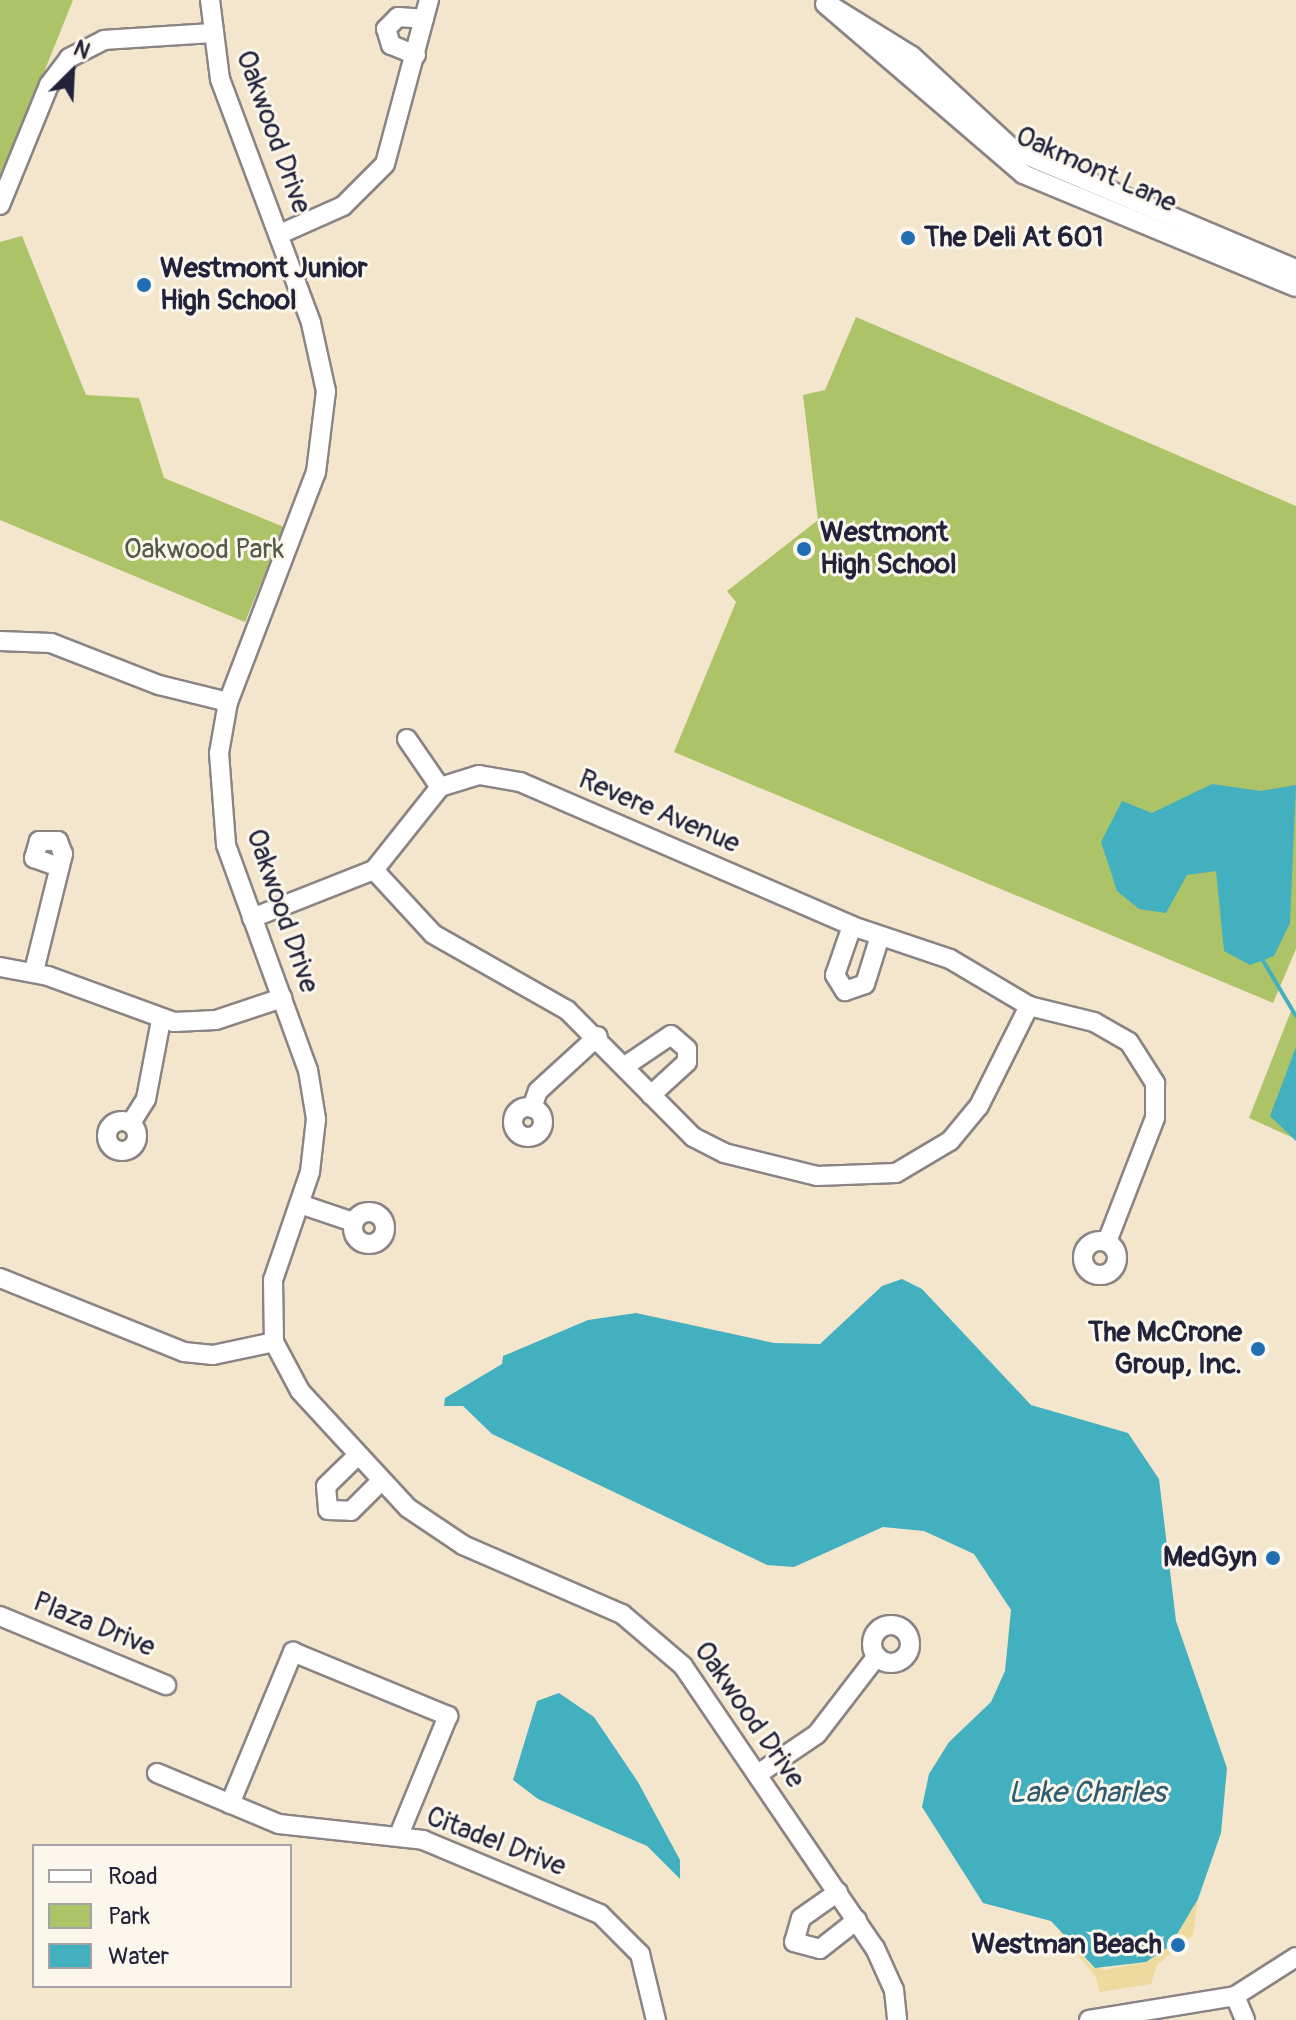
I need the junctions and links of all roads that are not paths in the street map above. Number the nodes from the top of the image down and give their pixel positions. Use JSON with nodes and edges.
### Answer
{"nodes":[{"id":1,"x":210,"y":0,"type":"edge"},
{"id":2,"x":429,"y":0,"type":"edge"},
{"id":3,"x":820,"y":2,"type":"edge"},
{"id":4,"x":424,"y":19,"type":"junction"},
{"id":5,"x":211,"y":33,"type":"junction"},
{"id":6,"x":416,"y":55,"type":"junction"},
{"id":7,"x":0,"y":205,"type":"edge"},
{"id":8,"x":280,"y":234,"type":"junction"},
{"id":9,"x":1296,"y":269,"type":"edge"},
{"id":10,"x":1296,"y":287,"type":"edge"},
{"id":11,"x":0,"y":641,"type":"edge"},
{"id":12,"x":228,"y":702,"type":"junction"},
{"id":13,"x":407,"y":739,"type":"dead end"},
{"id":14,"x":440,"y":787,"type":"junction"},
{"id":15,"x":56,"y":866,"type":"dead end"},
{"id":16,"x":374,"y":870,"type":"junction"},
{"id":17,"x":252,"y":918,"type":"junction"},
{"id":18,"x":852,"y":926,"type":"junction"},
{"id":19,"x":880,"y":936,"type":"junction"},
{"id":20,"x":0,"y":967,"type":"edge"},
{"id":21,"x":34,"y":971,"type":"junction"},
{"id":22,"x":282,"y":998,"type":"junction"},
{"id":23,"x":1029,"y":1006,"type":"junction"},
{"id":24,"x":161,"y":1020,"type":"junction"},
{"id":25,"x":598,"y":1036,"type":"junction"},
{"id":26,"x":625,"y":1066,"type":"junction"},
{"id":27,"x":651,"y":1095,"type":"junction"},
{"id":28,"x":532,"y":1108,"type":"dead end"},
{"id":29,"x":131,"y":1123,"type":"dead end"},
{"id":30,"x":300,"y":1204,"type":"junction"},
{"id":31,"x":353,"y":1222,"type":"dead end"},
{"id":32,"x":1107,"y":1242,"type":"dead end"},
{"id":33,"x":0,"y":1278,"type":"edge"},
{"id":34,"x":274,"y":1342,"type":"junction"},
{"id":35,"x":357,"y":1456,"type":"junction"},
{"id":36,"x":381,"y":1481,"type":"junction"},
{"id":37,"x":0,"y":1616,"type":"edge"},
{"id":38,"x":877,"y":1656,"type":"dead end"},
{"id":39,"x":166,"y":1685,"type":"dead end"},
{"id":40,"x":157,"y":1773,"type":"dead end"},
{"id":41,"x":758,"y":1774,"type":"junction"},
{"id":42,"x":230,"y":1804,"type":"junction"},
{"id":43,"x":399,"y":1835,"type":"junction"},
{"id":44,"x":838,"y":1892,"type":"junction"},
{"id":45,"x":857,"y":1920,"type":"junction"},
{"id":46,"x":1296,"y":1957,"type":"edge"},
{"id":47,"x":1235,"y":1996,"type":"junction"},
{"id":48,"x":656,"y":2020,"type":"edge"},
{"id":49,"x":897,"y":2020,"type":"edge"},
{"id":50,"x":1089,"y":2020,"type":"edge"},
{"id":51,"x":1245,"y":2020,"type":"edge"}],
"edges":[{"from":1,"to":5,"type":"street","name":"Oakwood Drive"},
{"from":2,"to":4,"type":"street"},
{"from":3,"to":9,"type":"street","name":"Oakmont Lane"},
{"from":3,"to":10,"type":"street","name":"Oakmont Lane"},
{"from":4,"to":6,"type":"street"},
{"from":4,"to":6,"type":"street"},
{"from":5,"to":7,"type":"street"},
{"from":5,"to":8,"type":"street","name":"Oakwood Drive"},
{"from":6,"to":8,"type":"street"},
{"from":8,"to":12,"type":"street","name":"Oakwood Drive"},
{"from":11,"to":12,"type":"street"},
{"from":12,"to":17,"type":"street","name":"Oakwood Drive"},
{"from":13,"to":14,"type":"street"},
{"from":14,"to":16,"type":"street"},
{"from":14,"to":18,"type":"street","name":"Revere Avenue"},
{"from":15,"to":21,"type":"street"},
{"from":16,"to":17,"type":"street"},
{"from":16,"to":25,"type":"street"},
{"from":17,"to":22,"type":"street","name":"Oakwood Drive"},
{"from":18,"to":19,"type":"street","name":"Revere Avenue"},
{"from":18,"to":19,"type":"street"},
{"from":19,"to":23,"type":"street","name":"Revere Avenue"},
{"from":20,"to":21,"type":"street"},
{"from":21,"to":24,"type":"street"},
{"from":22,"to":24,"type":"street"},
{"from":22,"to":30,"type":"street","name":"Oakwood Drive"},
{"from":23,"to":27,"type":"street"},
{"from":23,"to":32,"type":"street","name":"Revere Avenue"},
{"from":24,"to":29,"type":"street"},
{"from":25,"to":26,"type":"street"},
{"from":25,"to":28,"type":"street"},
{"from":26,"to":27,"type":"street"},
{"from":26,"to":27,"type":"street"},
{"from":30,"to":31,"type":"street"},
{"from":30,"to":34,"type":"street","name":"Oakwood Drive"},
{"from":33,"to":34,"type":"street"},
{"from":34,"to":35,"type":"street","name":"Oakwood Drive"},
{"from":35,"to":36,"type":"street","name":"Oakwood Drive"},
{"from":35,"to":36,"type":"street"},
{"from":36,"to":41,"type":"street","name":"Oakwood Drive"},
{"from":37,"to":39,"type":"street","name":"Plaza Drive"},
{"from":38,"to":41,"type":"street"},
{"from":40,"to":42,"type":"street","name":"Citadel Drive"},
{"from":41,"to":44,"type":"street","name":"Oakwood Drive"},
{"from":42,"to":43,"type":"street","name":"Citadel Drive"},
{"from":42,"to":43,"type":"street"},
{"from":43,"to":48,"type":"street","name":"Citadel Drive"},
{"from":44,"to":45,"type":"street","name":"Oakwood Drive"},
{"from":44,"to":45,"type":"street"},
{"from":45,"to":49,"type":"street","name":"Oakwood Drive"},
{"from":46,"to":47,"type":"street"},
{"from":47,"to":50,"type":"street"},
{"from":47,"to":51,"type":"street"}]}
